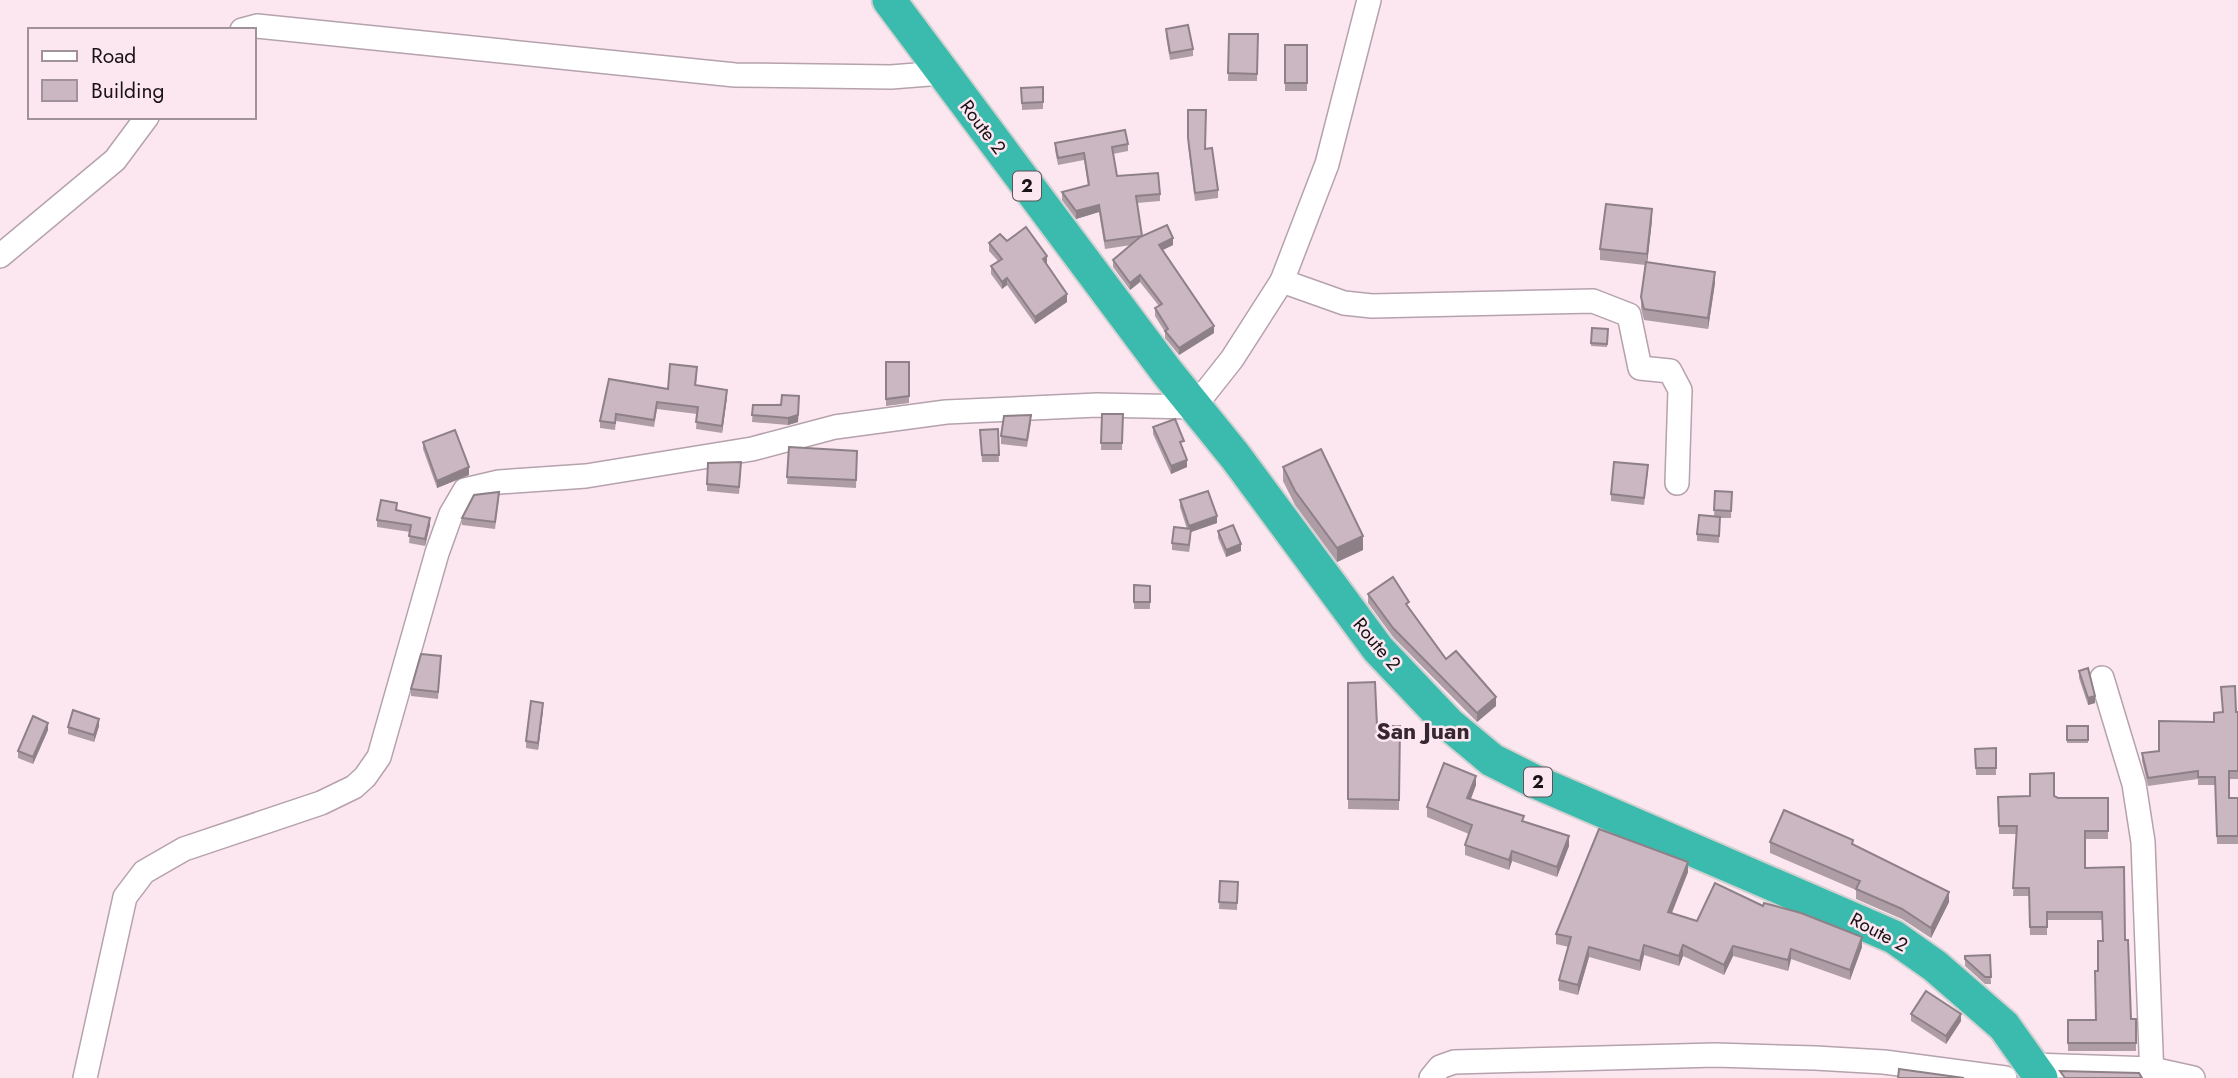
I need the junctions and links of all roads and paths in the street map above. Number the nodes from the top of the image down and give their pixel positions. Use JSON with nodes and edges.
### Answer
{"nodes":[{"id":1,"x":889,"y":0,"type":"edge"},
{"id":2,"x":1369,"y":0,"type":"edge"},
{"id":3,"x":250,"y":28,"type":"edge"},
{"id":4,"x":942,"y":73,"type":"junction"},
{"id":5,"x":145,"y":119,"type":"edge"},
{"id":6,"x":0,"y":256,"type":"edge"},
{"id":7,"x":1282,"y":281,"type":"junction"},
{"id":8,"x":1182,"y":391,"type":"junction"},
{"id":9,"x":1677,"y":483,"type":"dead end"},
{"id":10,"x":2102,"y":678,"type":"dead end"},
{"id":11,"x":2026,"y":1069,"type":"edge"},
{"id":12,"x":2152,"y":1073,"type":"edge"},
{"id":13,"x":85,"y":1078,"type":"edge"},
{"id":14,"x":1431,"y":1078,"type":"edge"},
{"id":15,"x":2193,"y":1078,"type":"edge"}],
"edges":[{"from":1,"to":4,"type":"highway","name":"Route 2","number":"2"},
{"from":2,"to":7,"type":"street"},
{"from":3,"to":4,"type":"street"},
{"from":4,"to":8,"type":"highway","name":"Route 2","number":"2"},
{"from":5,"to":6,"type":"street"},
{"from":7,"to":8,"type":"street"},
{"from":7,"to":9,"type":"street"},
{"from":8,"to":11,"type":"highway","name":"Route 2","number":"2"},
{"from":8,"to":13,"type":"street"},
{"from":10,"to":12,"type":"street"},
{"from":11,"to":12,"type":"street"},
{"from":11,"to":14,"type":"street"},
{"from":12,"to":15,"type":"street"}]}
